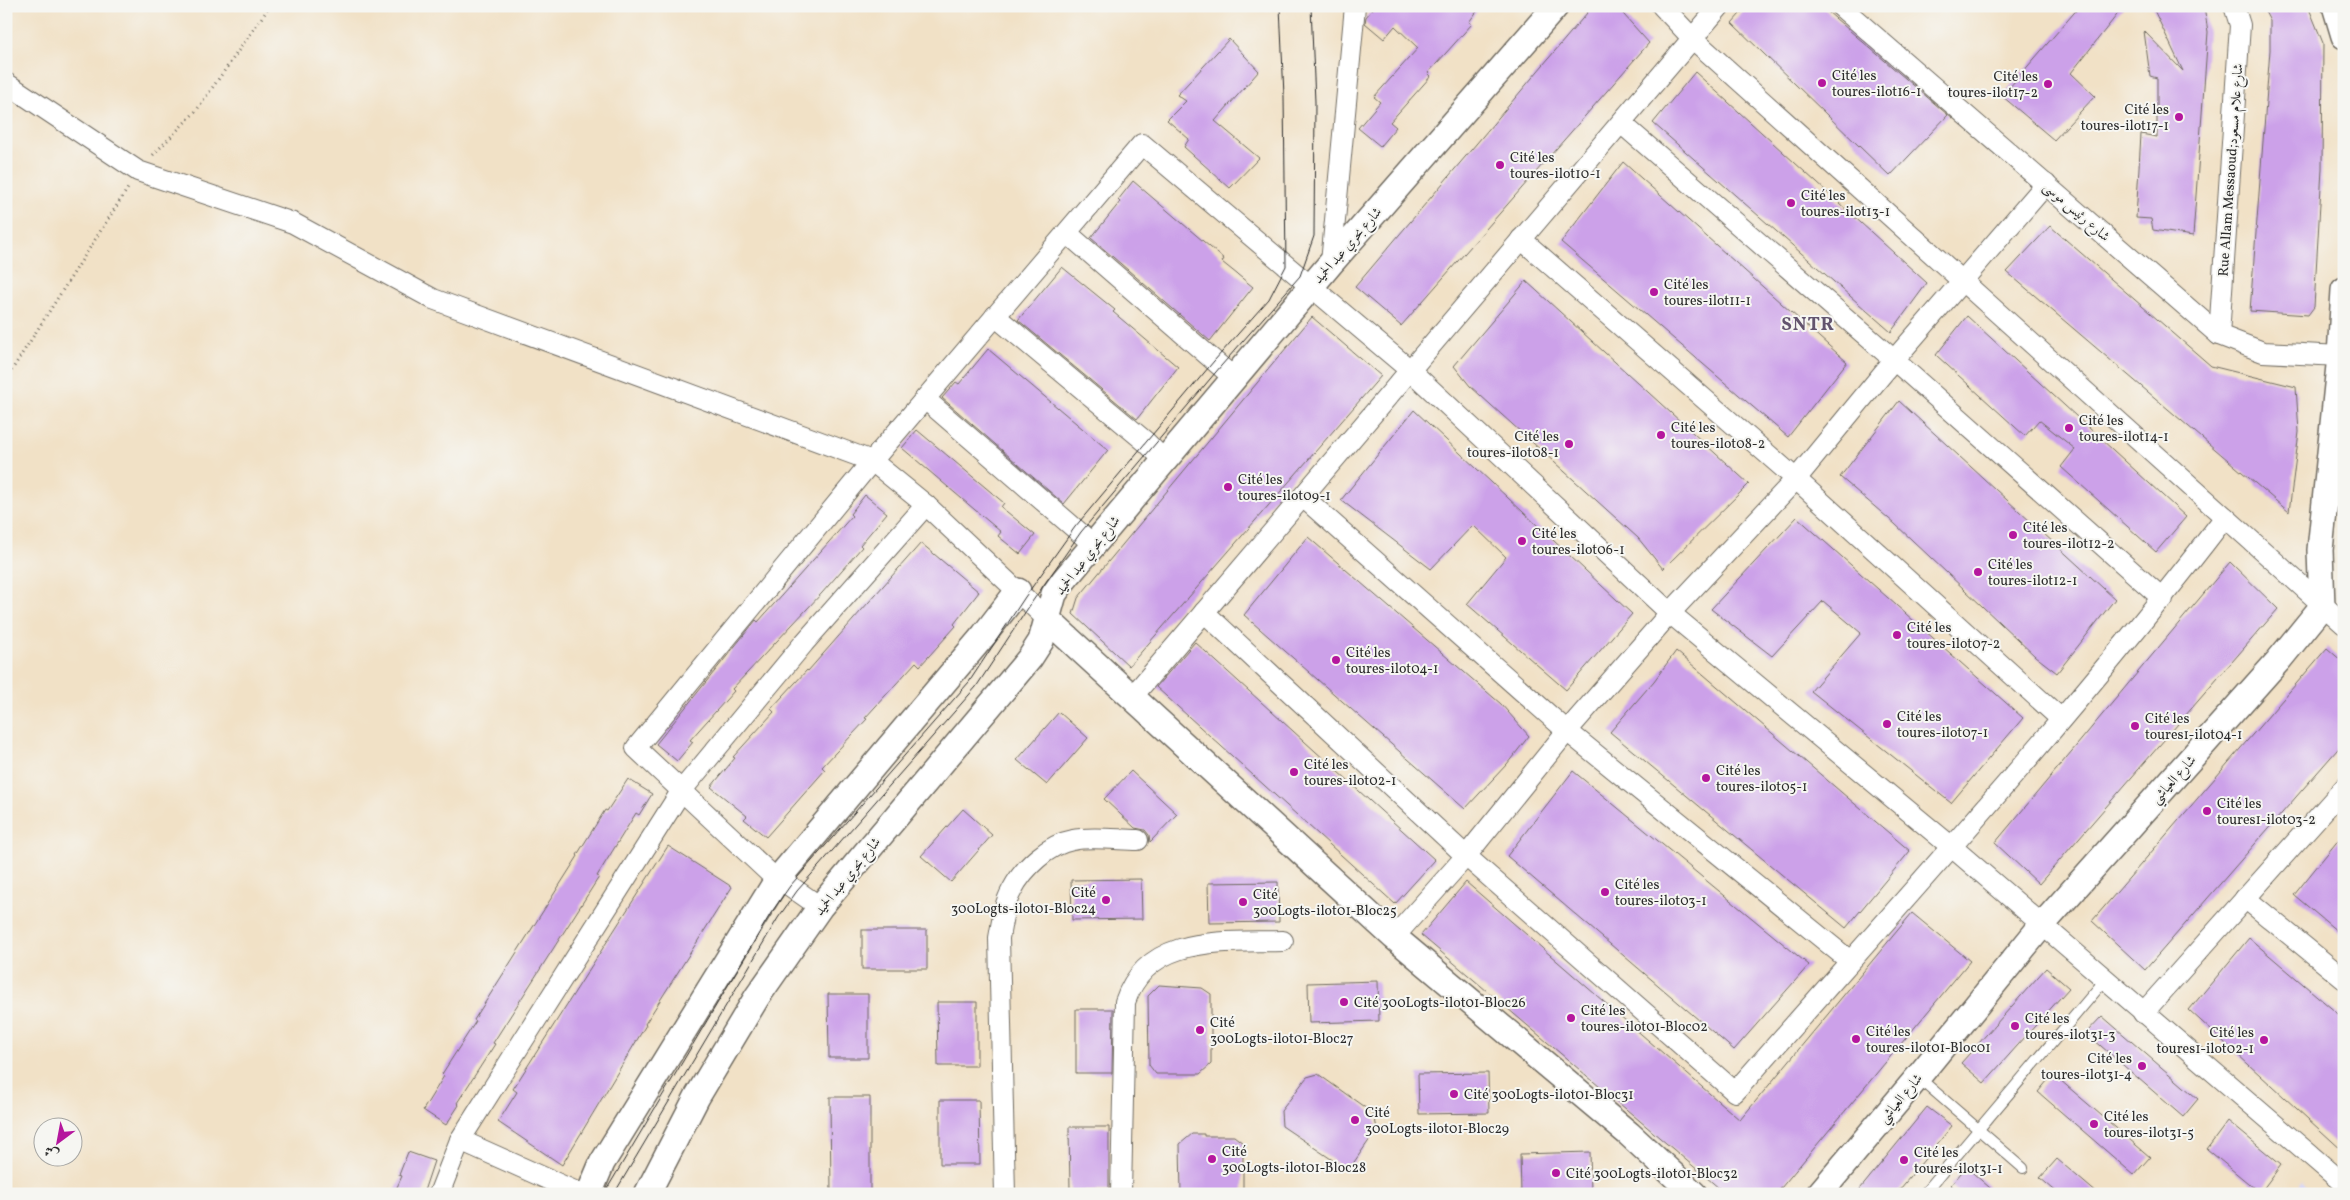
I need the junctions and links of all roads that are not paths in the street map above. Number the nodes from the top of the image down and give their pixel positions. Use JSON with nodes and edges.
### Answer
{"nodes":[{"id":1,"x":1556,"y":6,"type":"edge"},
{"id":2,"x":1662,"y":6,"type":"edge"},
{"id":3,"x":1720,"y":6,"type":"edge"},
{"id":4,"x":1840,"y":6,"type":"edge"},
{"id":5,"x":2234,"y":6,"type":"edge"},
{"id":6,"x":2335,"y":6,"type":"edge"},
{"id":7,"x":1356,"y":8,"type":"edge"},
{"id":8,"x":2344,"y":36,"type":"edge"},
{"id":9,"x":1692,"y":38,"type":"junction"},
{"id":10,"x":6,"y":83,"type":"edge"},
{"id":11,"x":1621,"y":123,"type":"junction"},
{"id":12,"x":2046,"y":184,"type":"junction"},
{"id":13,"x":1067,"y":233,"type":"junction"},
{"id":14,"x":1521,"y":239,"type":"junction"},
{"id":15,"x":1331,"y":263,"type":"junction"},
{"id":16,"x":1962,"y":281,"type":"junction"},
{"id":17,"x":1311,"y":287,"type":"junction"},
{"id":18,"x":2344,"y":290,"type":"edge"},
{"id":19,"x":996,"y":316,"type":"junction"},
{"id":20,"x":2219,"y":335,"type":"junction"},
{"id":21,"x":2340,"y":356,"type":"junction"},
{"id":22,"x":1894,"y":360,"type":"junction"},
{"id":23,"x":1410,"y":370,"type":"junction"},
{"id":24,"x":1234,"y":378,"type":"junction"},
{"id":25,"x":925,"y":399,"type":"junction"},
{"id":26,"x":1164,"y":460,"type":"junction"},
{"id":27,"x":872,"y":461,"type":"junction"},
{"id":28,"x":1796,"y":479,"type":"junction"},
{"id":29,"x":1303,"y":497,"type":"junction"},
{"id":30,"x":926,"y":505,"type":"junction"},
{"id":31,"x":2226,"y":517,"type":"junction"},
{"id":32,"x":1094,"y":545,"type":"junction"},
{"id":33,"x":1018,"y":591,"type":"junction"},
{"id":34,"x":2163,"y":599,"type":"junction"},
{"id":35,"x":2322,"y":607,"type":"junction"},
{"id":36,"x":1204,"y":612,"type":"junction"},
{"id":37,"x":1670,"y":613,"type":"junction"},
{"id":38,"x":1048,"y":620,"type":"junction"},
{"id":39,"x":2344,"y":624,"type":"edge"},
{"id":40,"x":1132,"y":697,"type":"junction"},
{"id":41,"x":2061,"y":719,"type":"junction"},
{"id":42,"x":1567,"y":730,"type":"junction"},
{"id":43,"x":2344,"y":788,"type":"edge"},
{"id":44,"x":682,"y":790,"type":"junction"},
{"id":45,"x":1138,"y":840,"type":"dead end"},
{"id":46,"x":1953,"y":848,"type":"junction"},
{"id":47,"x":1466,"y":856,"type":"junction"},
{"id":48,"x":777,"y":880,"type":"junction"},
{"id":49,"x":2245,"y":898,"type":"junction"},
{"id":50,"x":820,"y":907,"type":"junction"},
{"id":51,"x":2042,"y":925,"type":"junction"},
{"id":52,"x":1394,"y":936,"type":"junction"},
{"id":53,"x":1283,"y":941,"type":"dead end"},
{"id":54,"x":1850,"y":961,"type":"junction"},
{"id":55,"x":2344,"y":979,"type":"edge"},
{"id":56,"x":2105,"y":980,"type":"junction"},
{"id":57,"x":2143,"y":1013,"type":"junction"},
{"id":58,"x":1918,"y":1077,"type":"junction"},
{"id":59,"x":1977,"y":1129,"type":"junction"},
{"id":60,"x":460,"y":1140,"type":"junction"},
{"id":61,"x":2023,"y":1168,"type":"dead end"},
{"id":62,"x":2344,"y":1184,"type":"edge"},
{"id":63,"x":439,"y":1194,"type":"edge"},
{"id":64,"x":581,"y":1194,"type":"edge"},
{"id":65,"x":589,"y":1194,"type":"edge"},
{"id":66,"x":647,"y":1194,"type":"edge"},
{"id":67,"x":1005,"y":1194,"type":"edge"},
{"id":68,"x":1122,"y":1194,"type":"edge"},
{"id":69,"x":1694,"y":1194,"type":"edge"},
{"id":70,"x":1819,"y":1194,"type":"edge"},
{"id":71,"x":1924,"y":1194,"type":"edge"}],
"edges":[{"from":1,"to":15,"type":"street","name":"شارع بحري عبد الحميد"},
{"from":2,"to":9,"type":"street"},
{"from":3,"to":9,"type":"street"},
{"from":4,"to":12,"type":"street","name":"شارع رئيس موسى"},
{"from":5,"to":20,"type":"street","name":"Rue Allam Messaoud;شارع علام مسعود"},
{"from":6,"to":8,"type":"street"},
{"from":7,"to":15,"type":"street"},
{"from":9,"to":11,"type":"street"},
{"from":9,"to":16,"type":"street"},
{"from":10,"to":27,"type":"street"},
{"from":11,"to":14,"type":"street"},
{"from":11,"to":22,"type":"street"},
{"from":12,"to":16,"type":"street"},
{"from":12,"to":20,"type":"street","name":"شارع رئيس موسى"},
{"from":13,"to":17,"type":"street"},
{"from":13,"to":19,"type":"street"},
{"from":13,"to":24,"type":"street"},
{"from":14,"to":23,"type":"street"},
{"from":14,"to":28,"type":"street"},
{"from":15,"to":17,"type":"street","name":"شارع بحري عبد الحميد"},
{"from":16,"to":22,"type":"street"},
{"from":16,"to":31,"type":"street"},
{"from":17,"to":23,"type":"street"},
{"from":17,"to":24,"type":"street","name":"شارع بحري عبد الحميد"},
{"from":18,"to":21,"type":"street"},
{"from":19,"to":25,"type":"street"},
{"from":19,"to":26,"type":"street"},
{"from":20,"to":21,"type":"street","name":"شارع رئيس موسى"},
{"from":21,"to":35,"type":"street"},
{"from":22,"to":28,"type":"street"},
{"from":22,"to":34,"type":"street"},
{"from":23,"to":29,"type":"street"},
{"from":23,"to":37,"type":"street"},
{"from":24,"to":26,"type":"street","name":"شارع بحري عبد الحميد"},
{"from":25,"to":27,"type":"street"},
{"from":25,"to":32,"type":"street"},
{"from":26,"to":32,"type":"street","name":"شارع بحري عبد الحميد"},
{"from":27,"to":30,"type":"street"},
{"from":27,"to":44,"type":"street"},
{"from":28,"to":37,"type":"street"},
{"from":28,"to":41,"type":"street"},
{"from":29,"to":36,"type":"street"},
{"from":29,"to":42,"type":"street"},
{"from":30,"to":33,"type":"street"},
{"from":30,"to":44,"type":"street"},
{"from":31,"to":34,"type":"street"},
{"from":31,"to":35,"type":"street"},
{"from":32,"to":38,"type":"street","name":"شارع بحري عبد الحميد"},
{"from":33,"to":38,"type":"street"},
{"from":33,"to":48,"type":"street"},
{"from":34,"to":41,"type":"street"},
{"from":35,"to":39,"type":"street"},
{"from":35,"to":51,"type":"street","name":"شارع العياشي"},
{"from":36,"to":40,"type":"street"},
{"from":36,"to":47,"type":"street"},
{"from":37,"to":42,"type":"street"},
{"from":37,"to":46,"type":"street"},
{"from":38,"to":40,"type":"street"},
{"from":38,"to":50,"type":"street","name":"شارع بحري عبد الحميد"},
{"from":40,"to":52,"type":"street"},
{"from":41,"to":46,"type":"street"},
{"from":42,"to":47,"type":"street"},
{"from":42,"to":54,"type":"street"},
{"from":43,"to":49,"type":"street"},
{"from":44,"to":48,"type":"street"},
{"from":44,"to":60,"type":"street"},
{"from":45,"to":67,"type":"street"},
{"from":46,"to":51,"type":"street"},
{"from":46,"to":54,"type":"street"},
{"from":47,"to":52,"type":"street"},
{"from":47,"to":54,"type":"street"},
{"from":48,"to":50,"type":"street"},
{"from":48,"to":65,"type":"street"},
{"from":49,"to":55,"type":"street"},
{"from":49,"to":57,"type":"street"},
{"from":50,"to":66,"type":"street","name":"شارع بحري عبد الحميد"},
{"from":51,"to":56,"type":"street"},
{"from":51,"to":58,"type":"street","name":"شارع العياشي"},
{"from":52,"to":69,"type":"street"},
{"from":53,"to":68,"type":"street"},
{"from":56,"to":57,"type":"street"},
{"from":56,"to":59,"type":"lane"},
{"from":57,"to":62,"type":"street"},
{"from":58,"to":59,"type":"lane"},
{"from":58,"to":70,"type":"street","name":"شارع العياشي"},
{"from":59,"to":61,"type":"lane"},
{"from":59,"to":71,"type":"lane"},
{"from":60,"to":63,"type":"street"},
{"from":60,"to":64,"type":"street"}]}
